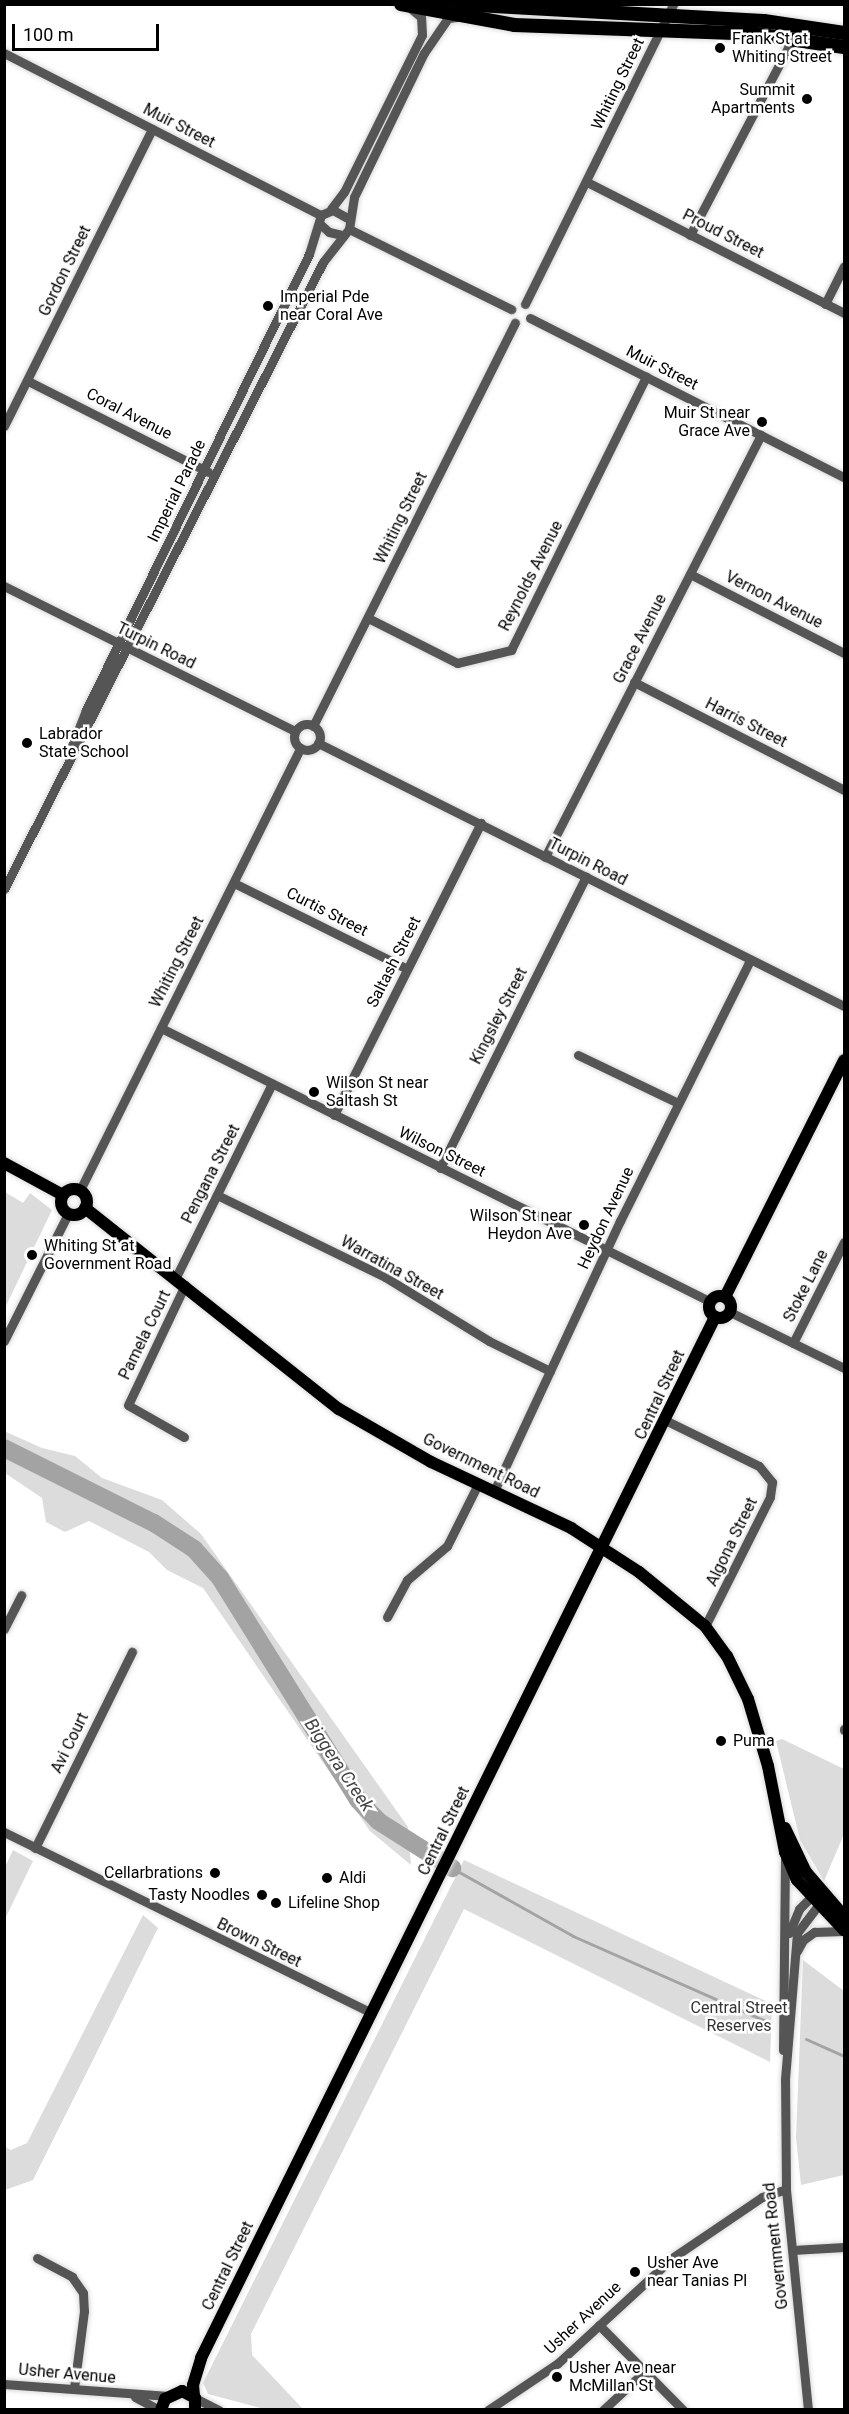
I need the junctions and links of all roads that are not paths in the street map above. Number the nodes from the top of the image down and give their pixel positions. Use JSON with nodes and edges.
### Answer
{"nodes":[{"id":1,"x":673,"y":4,"type":"edge"},
{"id":2,"x":403,"y":5,"type":"edge"},
{"id":3,"x":472,"y":6,"type":"edge"},
{"id":4,"x":457,"y":11,"type":"edge"},
{"id":5,"x":667,"y":18,"type":"junction"},
{"id":6,"x":661,"y":31,"type":"junction"},
{"id":7,"x":844,"y":33,"type":"edge"},
{"id":8,"x":793,"y":38,"type":"junction"},
{"id":9,"x":844,"y":47,"type":"edge"},
{"id":10,"x":4,"y":53,"type":"edge"},
{"id":11,"x":4,"y":59,"type":"edge"},
{"id":12,"x":23,"y":66,"type":"junction"},
{"id":13,"x":152,"y":129,"type":"junction"},
{"id":14,"x":381,"y":129,"type":"junction"},
{"id":15,"x":587,"y":182,"type":"junction"},
{"id":16,"x":331,"y":209,"type":"junction"},
{"id":17,"x":321,"y":219,"type":"junction"},
{"id":18,"x":347,"y":228,"type":"junction"},
{"id":19,"x":690,"y":235,"type":"junction"},
{"id":20,"x":844,"y":266,"type":"edge"},
{"id":21,"x":525,"y":304,"type":"junction"},
{"id":22,"x":825,"y":304,"type":"junction"},
{"id":23,"x":511,"y":309,"type":"junction"},
{"id":24,"x":844,"y":313,"type":"edge"},
{"id":25,"x":530,"y":318,"type":"junction"},
{"id":26,"x":515,"y":323,"type":"junction"},
{"id":27,"x":646,"y":377,"type":"junction"},
{"id":28,"x":28,"y":381,"type":"junction"},
{"id":29,"x":240,"y":394,"type":"junction"},
{"id":30,"x":254,"y":400,"type":"junction"},
{"id":31,"x":4,"y":426,"type":"edge"},
{"id":32,"x":761,"y":435,"type":"junction"},
{"id":33,"x":204,"y":470,"type":"junction"},
{"id":34,"x":216,"y":476,"type":"junction"},
{"id":35,"x":844,"y":477,"type":"edge"},
{"id":36,"x":690,"y":574,"type":"junction"},
{"id":37,"x":4,"y":586,"type":"edge"},
{"id":38,"x":368,"y":618,"type":"junction"},
{"id":39,"x":118,"y":644,"type":"junction"},
{"id":40,"x":128,"y":649,"type":"junction"},
{"id":41,"x":844,"y":652,"type":"edge"},
{"id":42,"x":634,"y":682,"type":"junction"},
{"id":43,"x":313,"y":726,"type":"junction"},
{"id":44,"x":295,"y":731,"type":"junction"},
{"id":45,"x":318,"y":743,"type":"junction"},
{"id":46,"x":300,"y":748,"type":"junction"},
{"id":47,"x":62,"y":773,"type":"junction"},
{"id":48,"x":844,"y":790,"type":"edge"},
{"id":49,"x":481,"y":823,"type":"junction"},
{"id":50,"x":545,"y":857,"type":"junction"},
{"id":51,"x":586,"y":877,"type":"junction"},
{"id":52,"x":234,"y":883,"type":"junction"},
{"id":53,"x":4,"y":889,"type":"edge"},
{"id":54,"x":750,"y":960,"type":"junction"},
{"id":55,"x":406,"y":969,"type":"junction"},
{"id":56,"x":844,"y":1006,"type":"edge"},
{"id":57,"x":160,"y":1028,"type":"junction"},
{"id":58,"x":578,"y":1055,"type":"dead end"},
{"id":59,"x":844,"y":1060,"type":"edge"},
{"id":60,"x":272,"y":1084,"type":"junction"},
{"id":61,"x":678,"y":1104,"type":"junction"},
{"id":62,"x":334,"y":1115,"type":"junction"},
{"id":63,"x":4,"y":1163,"type":"edge"},
{"id":64,"x":440,"y":1168,"type":"junction"},
{"id":65,"x":80,"y":1190,"type":"junction"},
{"id":66,"x":63,"y":1195,"type":"junction"},
{"id":67,"x":217,"y":1195,"type":"junction"},
{"id":68,"x":85,"y":1208,"type":"junction"},
{"id":69,"x":68,"y":1214,"type":"junction"},
{"id":70,"x":844,"y":1242,"type":"edge"},
{"id":71,"x":607,"y":1250,"type":"junction"},
{"id":72,"x":180,"y":1281,"type":"junction"},
{"id":73,"x":725,"y":1297,"type":"junction"},
{"id":74,"x":711,"y":1302,"type":"junction"},
{"id":75,"x":730,"y":1312,"type":"junction"},
{"id":76,"x":715,"y":1317,"type":"junction"},
{"id":77,"x":4,"y":1341,"type":"edge"},
{"id":78,"x":793,"y":1343,"type":"junction"},
{"id":79,"x":844,"y":1368,"type":"edge"},
{"id":80,"x":550,"y":1371,"type":"junction"},
{"id":81,"x":667,"y":1421,"type":"junction"},
{"id":82,"x":183,"y":1437,"type":"dead end"},
{"id":83,"x":478,"y":1484,"type":"junction"},
{"id":84,"x":494,"y":1491,"type":"junction"},
{"id":85,"x":603,"y":1547,"type":"junction"},
{"id":86,"x":21,"y":1595,"type":"dead end"},
{"id":87,"x":387,"y":1617,"type":"dead end"},
{"id":88,"x":705,"y":1626,"type":"junction"},
{"id":89,"x":4,"y":1629,"type":"edge"},
{"id":90,"x":132,"y":1652,"type":"dead end"},
{"id":91,"x":779,"y":1813,"type":"junction"},
{"id":92,"x":4,"y":1832,"type":"edge"},
{"id":93,"x":35,"y":1848,"type":"junction"},
{"id":94,"x":785,"y":1851,"type":"junction"},
{"id":95,"x":818,"y":1897,"type":"junction"},
{"id":96,"x":844,"y":1916,"type":"edge"},
{"id":97,"x":844,"y":1930,"type":"edge"},
{"id":98,"x":789,"y":1963,"type":"junction"},
{"id":99,"x":372,"y":2013,"type":"junction"},
{"id":100,"x":786,"y":2189,"type":"junction"},
{"id":101,"x":844,"y":2247,"type":"edge"},
{"id":102,"x":793,"y":2250,"type":"junction"},
{"id":103,"x":38,"y":2258,"type":"dead end"},
{"id":104,"x":599,"y":2325,"type":"junction"},
{"id":105,"x":201,"y":2358,"type":"junction"},
{"id":106,"x":645,"y":2371,"type":"junction"},
{"id":107,"x":4,"y":2384,"type":"edge"},
{"id":108,"x":74,"y":2388,"type":"junction"},
{"id":109,"x":127,"y":2395,"type":"junction"},
{"id":110,"x":172,"y":2395,"type":"junction"},
{"id":111,"x":195,"y":2401,"type":"edge"},
{"id":112,"x":160,"y":2409,"type":"edge"},
{"id":113,"x":219,"y":2409,"type":"edge"},
{"id":114,"x":488,"y":2409,"type":"edge"},
{"id":115,"x":603,"y":2409,"type":"edge"},
{"id":116,"x":683,"y":2409,"type":"edge"},
{"id":117,"x":808,"y":2409,"type":"edge"}],
"edges":[{"from":1,"to":5,"type":"street","name":"Whiting Street"},
{"from":2,"to":4,"type":"highway"},
{"from":2,"to":14,"type":"street","name":"Imperial Parade"},
{"from":3,"to":4,"type":"highway"},
{"from":3,"to":5,"type":"highway"},
{"from":4,"to":6,"type":"highway"},
{"from":4,"to":14,"type":"street","name":"Imperial Parade"},
{"from":5,"to":6,"type":"street","name":"Whiting Street"},
{"from":5,"to":7,"type":"highway"},
{"from":6,"to":8,"type":"highway"},
{"from":6,"to":15,"type":"street","name":"Whiting Street"},
{"from":8,"to":9,"type":"highway"},
{"from":8,"to":19,"type":"street"},
{"from":10,"to":12,"type":"street","name":"Muir Street"},
{"from":11,"to":12,"type":"street","name":"Muir Street"},
{"from":12,"to":13,"type":"street","name":"Muir Street"},
{"from":13,"to":17,"type":"street","name":"Muir Street"},
{"from":13,"to":28,"type":"street","name":"Gordon Street"},
{"from":14,"to":16,"type":"street","name":"Imperial Parade"},
{"from":14,"to":18,"type":"street","name":"Imperial Parade"},
{"from":15,"to":19,"type":"street","name":"Proud Street"},
{"from":15,"to":21,"type":"street","name":"Whiting Street"},
{"from":16,"to":17,"type":"street"},
{"from":16,"to":18,"type":"street"},
{"from":17,"to":18,"type":"street","name":"Muir Street"},
{"from":17,"to":29,"type":"street","name":"Imperial Parade"},
{"from":18,"to":23,"type":"street"},
{"from":18,"to":30,"type":"street","name":"Imperial Parade"},
{"from":19,"to":22,"type":"street","name":"Proud Street"},
{"from":20,"to":22,"type":"street"},
{"from":21,"to":23,"type":"street"},
{"from":21,"to":25,"type":"street"},
{"from":22,"to":24,"type":"street","name":"Proud Street"},
{"from":23,"to":26,"type":"street"},
{"from":25,"to":26,"type":"street"},
{"from":25,"to":27,"type":"street","name":"Muir Street"},
{"from":26,"to":38,"type":"street","name":"Whiting Street"},
{"from":27,"to":32,"type":"street","name":"Muir Street"},
{"from":27,"to":38,"type":"street","name":"Reynolds Avenue"},
{"from":28,"to":31,"type":"street","name":"Gordon Street"},
{"from":28,"to":33,"type":"street","name":"Coral Avenue"},
{"from":29,"to":30,"type":"street"},
{"from":29,"to":33,"type":"street","name":"Imperial Parade"},
{"from":30,"to":34,"type":"street","name":"Imperial Parade"},
{"from":32,"to":35,"type":"street","name":"Muir Street"},
{"from":32,"to":36,"type":"street","name":"Grace Avenue"},
{"from":33,"to":34,"type":"street","name":"Coral Avenue"},
{"from":33,"to":39,"type":"street","name":"Imperial Parade"},
{"from":34,"to":40,"type":"street","name":"Imperial Parade"},
{"from":36,"to":41,"type":"street","name":"Vernon Avenue"},
{"from":36,"to":42,"type":"street","name":"Grace Avenue"},
{"from":37,"to":39,"type":"street","name":"Turpin Road"},
{"from":38,"to":43,"type":"street","name":"Whiting Street"},
{"from":39,"to":40,"type":"street","name":"Turpin Road"},
{"from":39,"to":47,"type":"street","name":"Imperial Parade"},
{"from":40,"to":44,"type":"street","name":"Turpin Road"},
{"from":40,"to":47,"type":"street","name":"Imperial Parade"},
{"from":42,"to":48,"type":"street","name":"Harris Street"},
{"from":42,"to":50,"type":"street","name":"Grace Avenue"},
{"from":43,"to":44,"type":"street"},
{"from":43,"to":45,"type":"street"},
{"from":44,"to":46,"type":"street"},
{"from":45,"to":46,"type":"street"},
{"from":45,"to":49,"type":"street","name":"Turpin Road"},
{"from":46,"to":52,"type":"street","name":"Whiting Street"},
{"from":47,"to":53,"type":"street","name":"Imperial Parade"},
{"from":49,"to":50,"type":"street","name":"Turpin Road"},
{"from":49,"to":55,"type":"street","name":"Saltash Street"},
{"from":50,"to":51,"type":"street","name":"Turpin Road"},
{"from":51,"to":54,"type":"street","name":"Turpin Road"},
{"from":51,"to":64,"type":"street","name":"Kingsley Street"},
{"from":52,"to":55,"type":"street","name":"Curtis Street"},
{"from":52,"to":57,"type":"street","name":"Whiting Street"},
{"from":54,"to":56,"type":"street","name":"Turpin Road"},
{"from":54,"to":61,"type":"street","name":"Heydon Avenue"},
{"from":55,"to":62,"type":"street","name":"Saltash Street"},
{"from":57,"to":60,"type":"street","name":"Wilson Street"},
{"from":57,"to":65,"type":"street","name":"Whiting Street"},
{"from":58,"to":61,"type":"street"},
{"from":59,"to":73,"type":"main road"},
{"from":60,"to":62,"type":"street","name":"Wilson Street"},
{"from":60,"to":67,"type":"street","name":"Pengana Street"},
{"from":61,"to":71,"type":"street","name":"Heydon Avenue"},
{"from":62,"to":64,"type":"street","name":"Wilson Street"},
{"from":63,"to":66,"type":"main road"},
{"from":64,"to":71,"type":"street","name":"Wilson Street"},
{"from":65,"to":66,"type":"main road"},
{"from":65,"to":68,"type":"main road"},
{"from":66,"to":69,"type":"main road"},
{"from":67,"to":72,"type":"street","name":"Pengana Street"},
{"from":67,"to":80,"type":"street","name":"Warratina Street"},
{"from":68,"to":69,"type":"main road"},
{"from":68,"to":72,"type":"main road","name":"Government Road"},
{"from":69,"to":77,"type":"street"},
{"from":70,"to":78,"type":"street","name":"Stoke Lane"},
{"from":71,"to":74,"type":"street","name":"Wilson Street"},
{"from":71,"to":80,"type":"street","name":"Heydon Avenue"},
{"from":72,"to":82,"type":"street","name":"Pamela Court"},
{"from":72,"to":83,"type":"main road","name":"Government Road"},
{"from":73,"to":74,"type":"main road"},
{"from":73,"to":75,"type":"main road"},
{"from":74,"to":76,"type":"main road"},
{"from":75,"to":76,"type":"main road"},
{"from":75,"to":78,"type":"street"},
{"from":76,"to":81,"type":"main road","name":"Central Street"},
{"from":78,"to":79,"type":"street"},
{"from":80,"to":84,"type":"street","name":"Heydon Avenue"},
{"from":81,"to":85,"type":"main road","name":"Central Street"},
{"from":81,"to":88,"type":"street","name":"Algona Street"},
{"from":83,"to":84,"type":"main road","name":"Government Road"},
{"from":83,"to":87,"type":"street"},
{"from":84,"to":85,"type":"main road","name":"Government Road"},
{"from":85,"to":88,"type":"main road","name":"Government Road"},
{"from":85,"to":99,"type":"main road","name":"Central Street"},
{"from":86,"to":89,"type":"street"},
{"from":88,"to":91,"type":"main road","name":"Government Road"},
{"from":90,"to":93,"type":"street","name":"Avi Court"},
{"from":91,"to":94,"type":"main road","name":"Government Road"},
{"from":91,"to":95,"type":"main road","name":"Government Road"},
{"from":92,"to":93,"type":"street","name":"Brown Street"},
{"from":93,"to":99,"type":"street","name":"Brown Street"},
{"from":94,"to":95,"type":"main road","name":"Government Road"},
{"from":94,"to":98,"type":"street","name":"Government Road"},
{"from":95,"to":96,"type":"main road"},
{"from":95,"to":97,"type":"main road"},
{"from":95,"to":98,"type":"street","name":"Government Road"},
{"from":97,"to":98,"type":"street","name":"Government Road"},
{"from":98,"to":100,"type":"street","name":"Government Road"},
{"from":99,"to":105,"type":"main road","name":"Central Street"},
{"from":100,"to":102,"type":"street","name":"Government Road"},
{"from":100,"to":104,"type":"street","name":"Usher Avenue"},
{"from":101,"to":102,"type":"street"},
{"from":102,"to":117,"type":"street","name":"Government Road"},
{"from":103,"to":108,"type":"street"},
{"from":104,"to":106,"type":"street"},
{"from":104,"to":114,"type":"street","name":"Usher Avenue"},
{"from":105,"to":110,"type":"main road","name":"Central Street"},
{"from":105,"to":111,"type":"main road","name":"Central Street"},
{"from":106,"to":115,"type":"street"},
{"from":106,"to":116,"type":"street"},
{"from":107,"to":108,"type":"street","name":"Usher Avenue"},
{"from":108,"to":109,"type":"street","name":"Usher Avenue"},
{"from":109,"to":110,"type":"street","name":"Usher Avenue"},
{"from":109,"to":112,"type":"street","name":"Usher Avenue"},
{"from":110,"to":111,"type":"main road"},
{"from":110,"to":112,"type":"main road","name":"Central Street"},
{"from":111,"to":113,"type":"street"}]}
